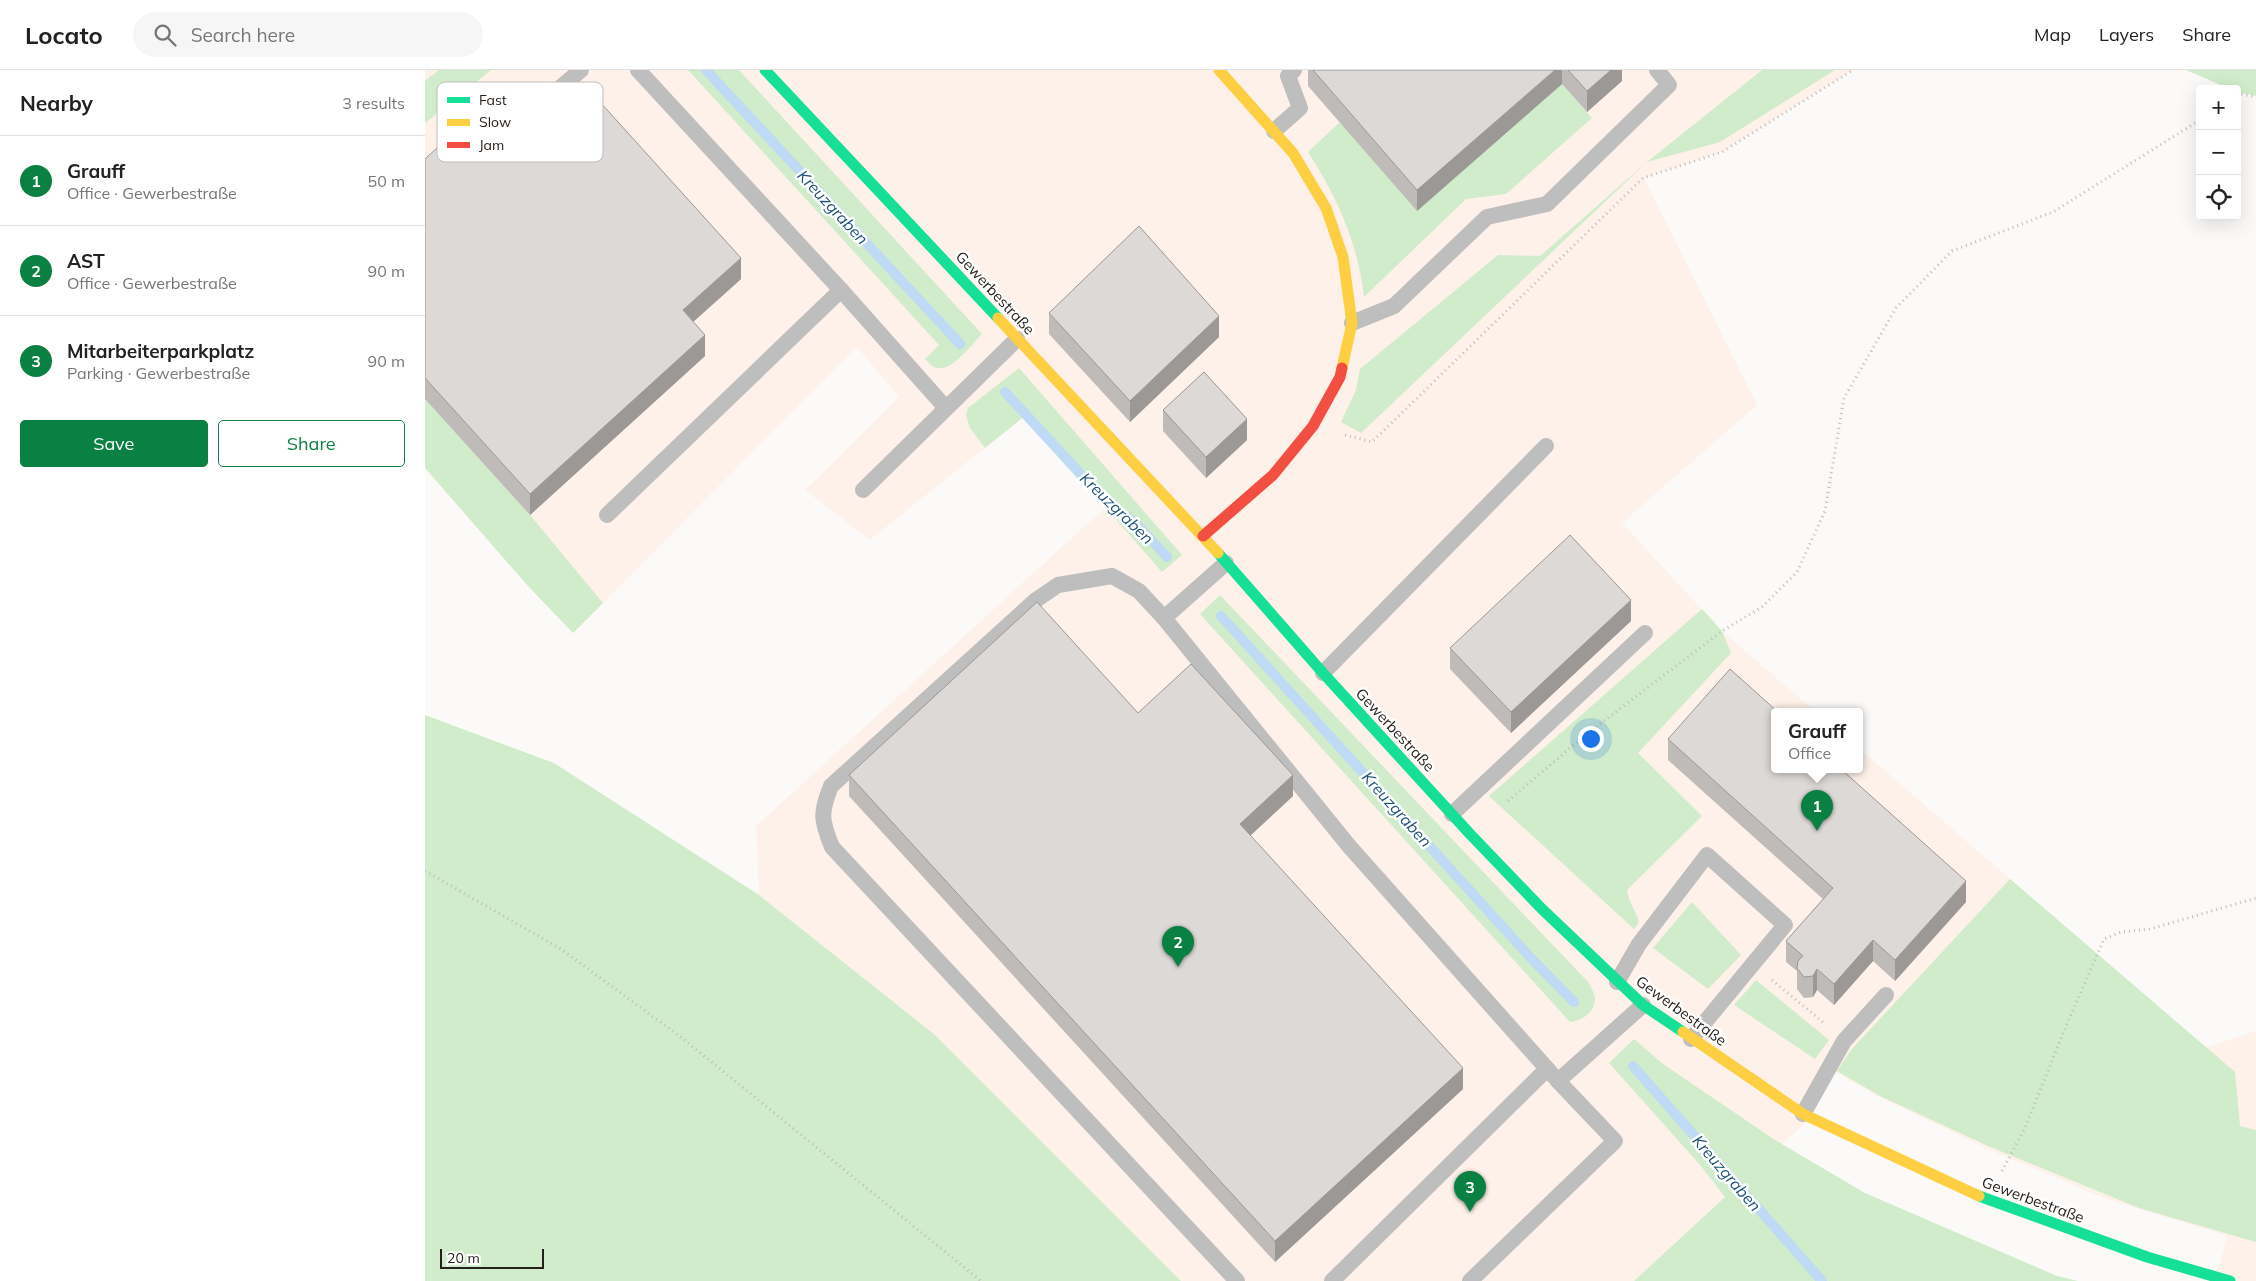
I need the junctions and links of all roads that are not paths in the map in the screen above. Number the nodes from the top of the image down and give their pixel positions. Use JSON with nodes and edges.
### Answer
{"nodes":[{"id":1,"x":581,"y":70,"type":"edge"},
{"id":2,"x":638,"y":70,"type":"edge"},
{"id":3,"x":765,"y":70,"type":"edge"},
{"id":4,"x":1219,"y":70,"type":"edge"},
{"id":5,"x":1294,"y":70,"type":"edge"},
{"id":6,"x":1657,"y":70,"type":"edge"},
{"id":7,"x":567,"y":82,"type":"edge"},
{"id":8,"x":1274,"y":132,"type":"junction"},
{"id":9,"x":841,"y":290,"type":"junction"},
{"id":10,"x":1352,"y":323,"type":"junction"},
{"id":11,"x":1017,"y":339,"type":"junction"},
{"id":12,"x":945,"y":407,"type":"junction"},
{"id":13,"x":1546,"y":446,"type":"dead end"},
{"id":14,"x":863,"y":490,"type":"dead end"},
{"id":15,"x":607,"y":515,"type":"dead end"},
{"id":16,"x":1203,"y":536,"type":"junction"},
{"id":17,"x":1226,"y":563,"type":"junction"},
{"id":18,"x":1164,"y":618,"type":"junction"},
{"id":19,"x":1645,"y":633,"type":"dead end"},
{"id":20,"x":1323,"y":673,"type":"junction"},
{"id":21,"x":1452,"y":814,"type":"junction"},
{"id":22,"x":1617,"y":982,"type":"junction"},
{"id":23,"x":1886,"y":995,"type":"dead end"},
{"id":24,"x":1643,"y":1005,"type":"junction"},
{"id":25,"x":1691,"y":1039,"type":"junction"},
{"id":26,"x":1553,"y":1075,"type":"junction"},
{"id":27,"x":1803,"y":1114,"type":"junction"},
{"id":28,"x":1237,"y":1281,"type":"edge"},
{"id":29,"x":1332,"y":1281,"type":"edge"},
{"id":30,"x":1470,"y":1281,"type":"edge"},
{"id":31,"x":2230,"y":1281,"type":"edge"}],
"edges":[{"from":1,"to":7,"type":"lane"},
{"from":2,"to":9,"type":"lane"},
{"from":3,"to":11,"type":"street","name":"Gewerbestraße"},
{"from":4,"to":8,"type":"street"},
{"from":5,"to":8,"type":"lane"},
{"from":6,"to":10,"type":"lane"},
{"from":8,"to":10,"type":"street"},
{"from":9,"to":12,"type":"lane"},
{"from":9,"to":15,"type":"lane"},
{"from":10,"to":16,"type":"street"},
{"from":11,"to":12,"type":"lane"},
{"from":11,"to":16,"type":"street","name":"Gewerbestraße"},
{"from":12,"to":14,"type":"lane"},
{"from":13,"to":20,"type":"lane"},
{"from":16,"to":17,"type":"street","name":"Gewerbestraße"},
{"from":17,"to":18,"type":"lane"},
{"from":17,"to":20,"type":"street","name":"Gewerbestraße"},
{"from":18,"to":26,"type":"lane"},
{"from":18,"to":28,"type":"lane"},
{"from":19,"to":21,"type":"lane"},
{"from":20,"to":21,"type":"street","name":"Gewerbestraße"},
{"from":21,"to":22,"type":"street","name":"Gewerbestraße"},
{"from":22,"to":24,"type":"street","name":"Gewerbestraße"},
{"from":22,"to":25,"type":"lane"},
{"from":23,"to":27,"type":"lane"},
{"from":24,"to":25,"type":"street","name":"Gewerbestraße"},
{"from":24,"to":26,"type":"lane"},
{"from":25,"to":27,"type":"street","name":"Gewerbestraße"},
{"from":26,"to":29,"type":"lane"},
{"from":26,"to":30,"type":"lane"},
{"from":27,"to":31,"type":"street","name":"Gewerbestraße"}]}
